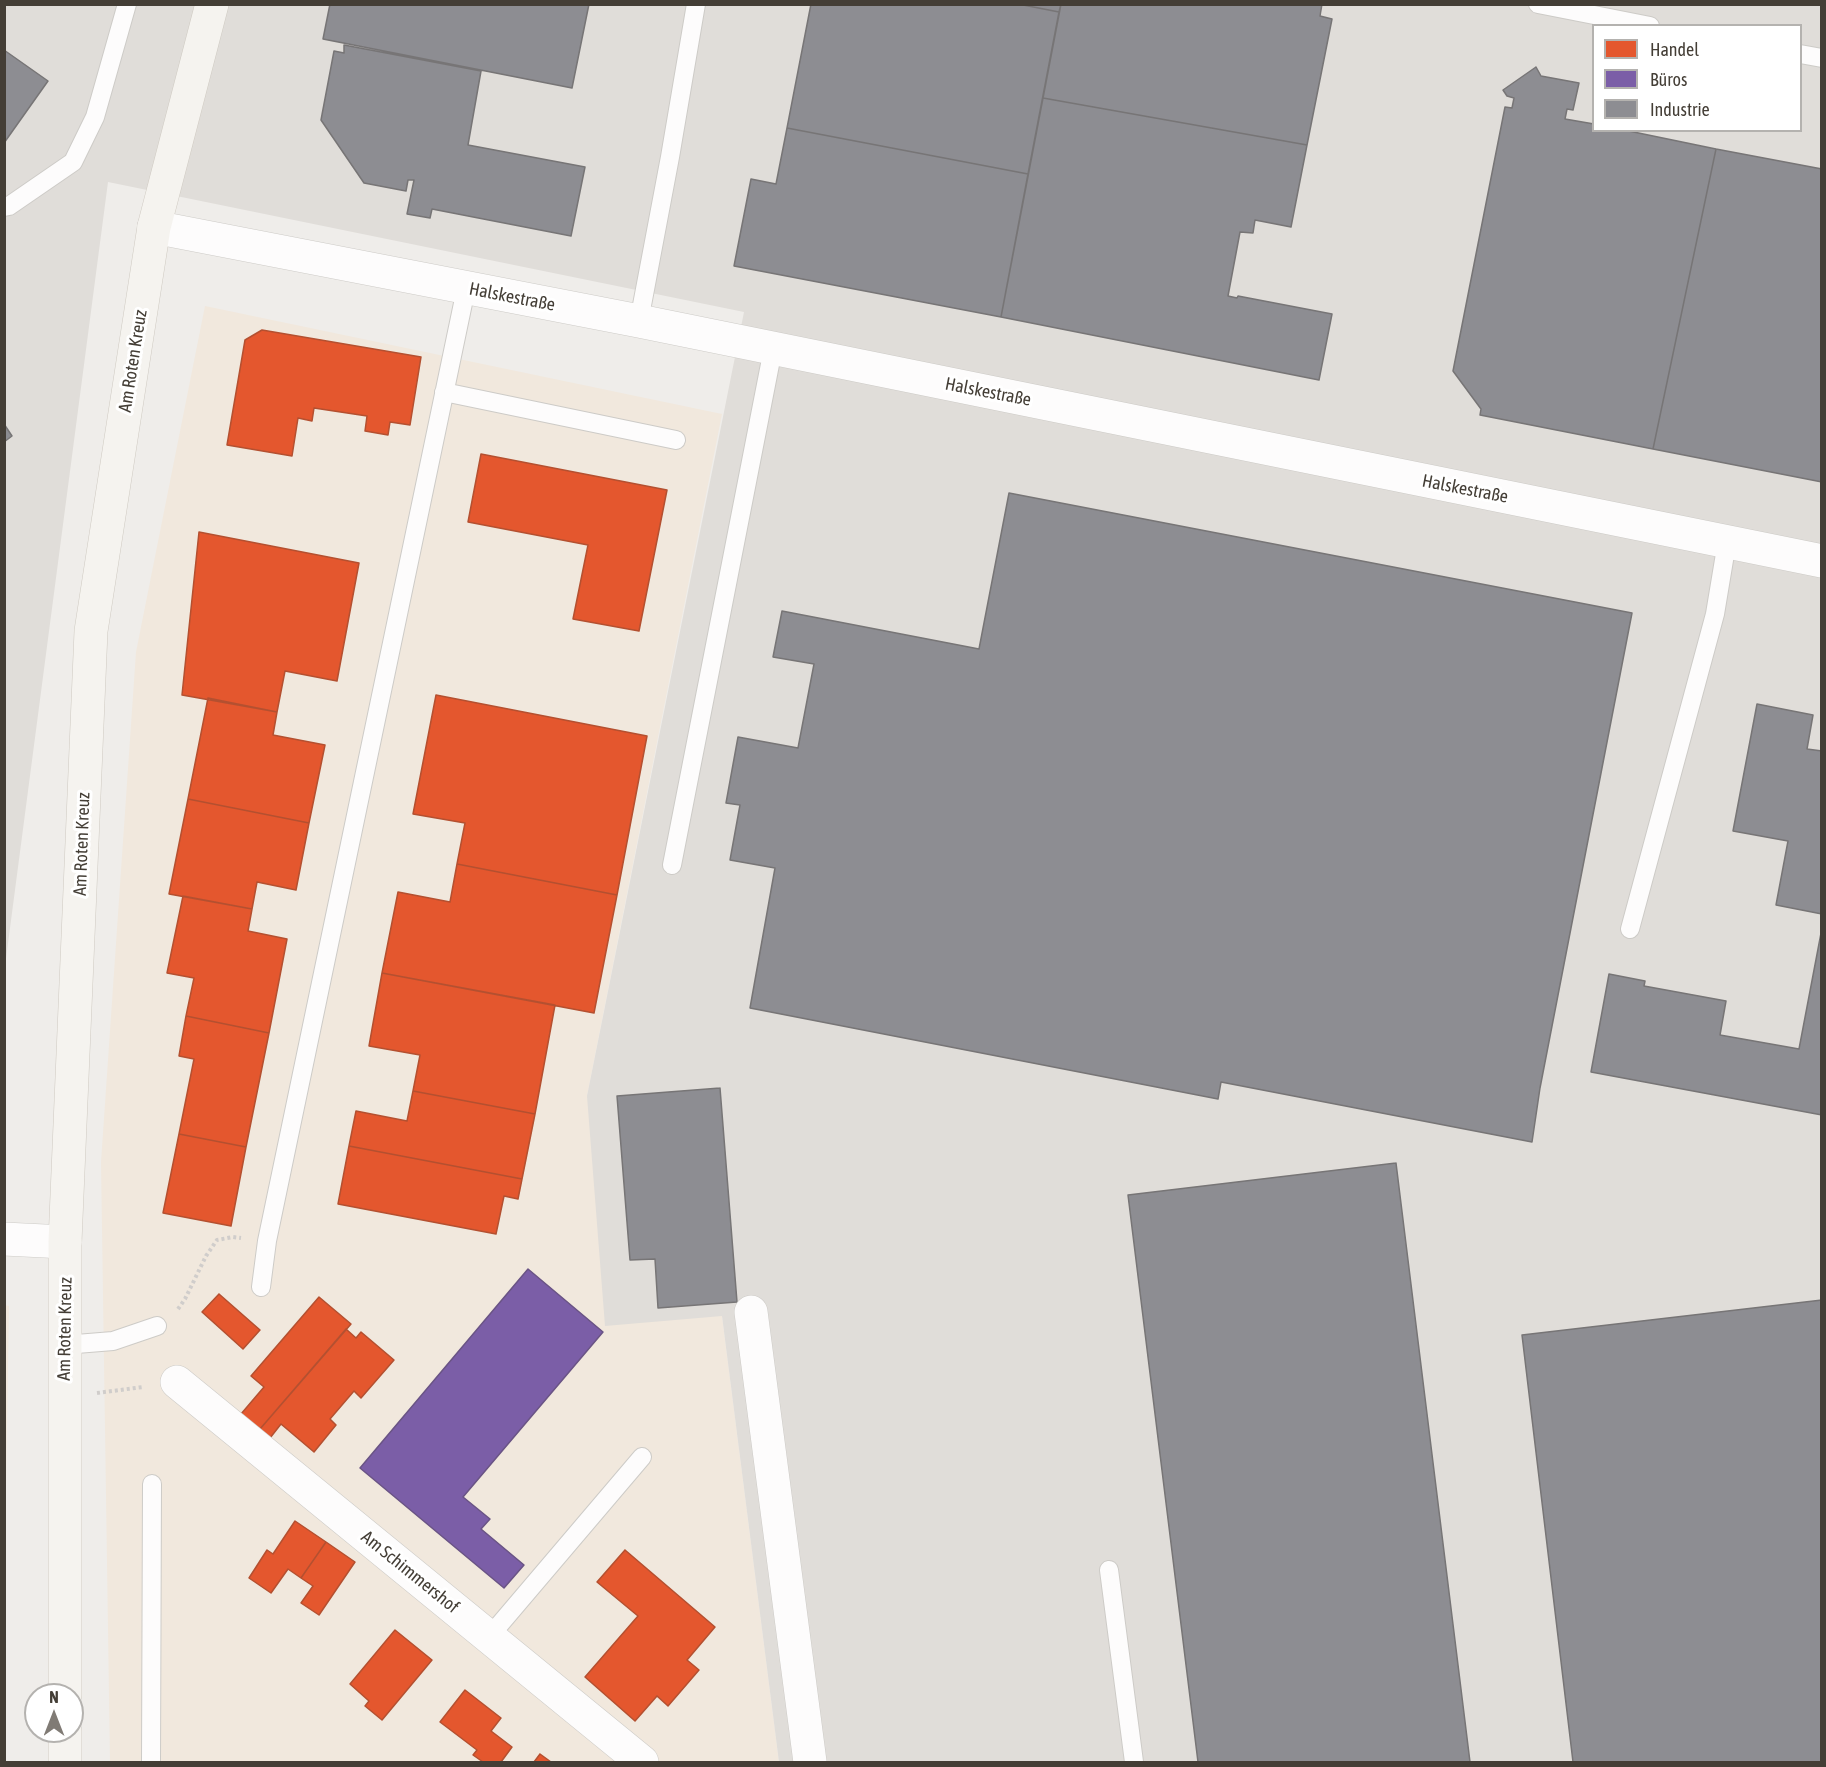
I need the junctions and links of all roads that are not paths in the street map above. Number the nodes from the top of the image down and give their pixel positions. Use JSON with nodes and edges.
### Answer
{"nodes":[{"id":1,"x":127,"y":4,"type":"edge"},
{"id":2,"x":212,"y":4,"type":"edge"},
{"id":3,"x":696,"y":4,"type":"edge"},
{"id":4,"x":1538,"y":4,"type":"edge"},
{"id":5,"x":1640,"y":24,"type":"edge"},
{"id":6,"x":1802,"y":54,"type":"edge"},
{"id":7,"x":1821,"y":57,"type":"edge"},
{"id":8,"x":4,"y":207,"type":"edge"},
{"id":9,"x":154,"y":227,"type":"junction"},
{"id":10,"x":466,"y":289,"type":"junction"},
{"id":11,"x":639,"y":321,"type":"junction"},
{"id":12,"x":773,"y":349,"type":"junction"},
{"id":13,"x":444,"y":392,"type":"junction"},
{"id":14,"x":676,"y":440,"type":"dead end"},
{"id":15,"x":1727,"y":542,"type":"junction"},
{"id":16,"x":1821,"y":561,"type":"edge"},
{"id":17,"x":672,"y":865,"type":"dead end"},
{"id":18,"x":1630,"y":929,"type":"dead end"},
{"id":19,"x":4,"y":1239,"type":"edge"},
{"id":20,"x":65,"y":1242,"type":"junction"},
{"id":21,"x":261,"y":1287,"type":"dead end"},
{"id":22,"x":751,"y":1312,"type":"dead end"},
{"id":23,"x":157,"y":1326,"type":"road end"},
{"id":24,"x":64,"y":1345,"type":"junction"},
{"id":25,"x":177,"y":1382,"type":"road end"},
{"id":26,"x":642,"y":1457,"type":"dead end"},
{"id":27,"x":152,"y":1484,"type":"dead end"},
{"id":28,"x":1109,"y":1570,"type":"dead end"},
{"id":29,"x":489,"y":1637,"type":"junction"},
{"id":30,"x":64,"y":1683,"type":"edge"},
{"id":31,"x":64,"y":1743,"type":"edge"},
{"id":32,"x":65,"y":1762,"type":"edge"},
{"id":33,"x":151,"y":1762,"type":"edge"},
{"id":34,"x":642,"y":1762,"type":"edge"},
{"id":35,"x":810,"y":1762,"type":"edge"},
{"id":36,"x":1134,"y":1762,"type":"edge"}],
"edges":[{"from":1,"to":8,"type":"lane"},
{"from":2,"to":9,"type":"street","name":"Am Roten Kreuz"},
{"from":3,"to":11,"type":"lane"},
{"from":4,"to":5,"type":"lane"},
{"from":6,"to":7,"type":"lane"},
{"from":9,"to":10,"type":"street","name":"Halskestraße"},
{"from":9,"to":20,"type":"street","name":"Am Roten Kreuz"},
{"from":10,"to":11,"type":"street","name":"Halskestraße"},
{"from":10,"to":13,"type":"lane"},
{"from":11,"to":12,"type":"street","name":"Halskestraße"},
{"from":12,"to":15,"type":"street","name":"Halskestraße"},
{"from":12,"to":17,"type":"lane"},
{"from":13,"to":14,"type":"lane"},
{"from":13,"to":21,"type":"lane"},
{"from":15,"to":16,"type":"street","name":"Halskestraße"},
{"from":15,"to":18,"type":"lane"},
{"from":19,"to":20,"type":"street"},
{"from":20,"to":24,"type":"street","name":"Am Roten Kreuz"},
{"from":22,"to":35,"type":"street"},
{"from":23,"to":24,"type":"lane"},
{"from":24,"to":30,"type":"street","name":"Am Roten Kreuz"},
{"from":25,"to":29,"type":"street","name":"Am Schimmershof"},
{"from":26,"to":29,"type":"lane"},
{"from":27,"to":33,"type":"lane"},
{"from":28,"to":36,"type":"lane"},
{"from":29,"to":34,"type":"street","name":"Am Schimmershof"},
{"from":31,"to":32,"type":"street"}]}
